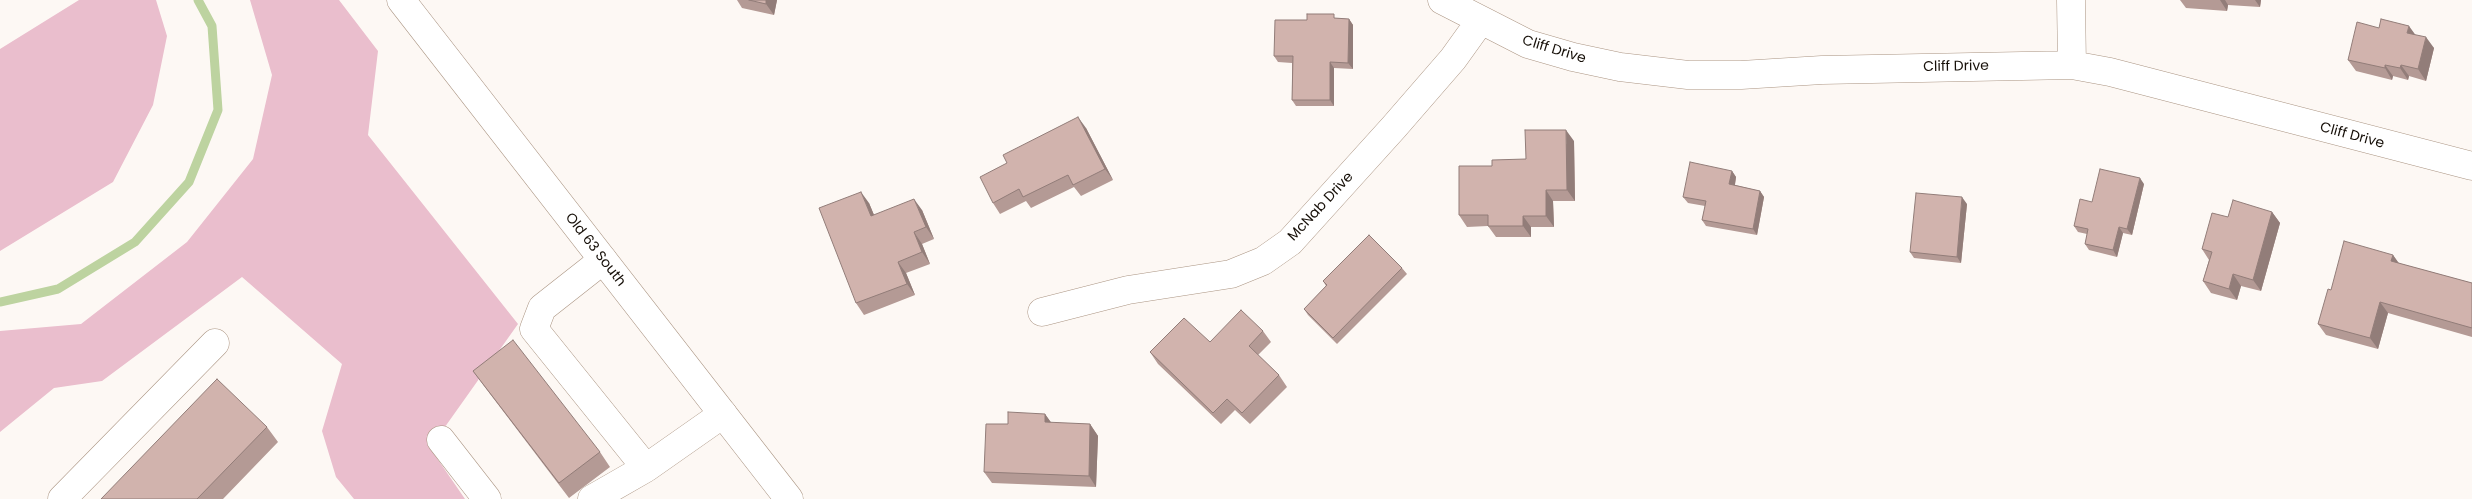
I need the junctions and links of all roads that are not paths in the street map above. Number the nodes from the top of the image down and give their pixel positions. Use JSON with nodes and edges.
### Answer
{"nodes":[{"id":1,"x":401,"y":0,"type":"edge"},
{"id":2,"x":1442,"y":0,"type":"edge"},
{"id":3,"x":2071,"y":0,"type":"edge"},
{"id":4,"x":1481,"y":20,"type":"junction"},
{"id":5,"x":2072,"y":65,"type":"junction"},
{"id":6,"x":2472,"y":166,"type":"edge"},
{"id":7,"x":603,"y":260,"type":"junction"},
{"id":8,"x":1042,"y":312,"type":"dead end"},
{"id":9,"x":215,"y":343,"type":"dead end"},
{"id":10,"x":723,"y":414,"type":"junction"},
{"id":11,"x":441,"y":440,"type":"dead end"},
{"id":12,"x":646,"y":468,"type":"junction"},
{"id":13,"x":62,"y":499,"type":"edge"},
{"id":14,"x":487,"y":499,"type":"edge"},
{"id":15,"x":592,"y":499,"type":"edge"},
{"id":16,"x":789,"y":499,"type":"edge"}],
"edges":[{"from":1,"to":7,"type":"street","name":"Old 63 South"},
{"from":2,"to":4,"type":"street","name":"Cliff Drive"},
{"from":3,"to":5,"type":"street"},
{"from":4,"to":5,"type":"street","name":"Cliff Drive"},
{"from":4,"to":8,"type":"street","name":"McNab Drive"},
{"from":5,"to":6,"type":"street","name":"Cliff Drive"},
{"from":7,"to":10,"type":"street","name":"Old 63 South"},
{"from":7,"to":12,"type":"street"},
{"from":9,"to":13,"type":"street"},
{"from":10,"to":12,"type":"street"},
{"from":10,"to":16,"type":"street","name":"Old 63 South"},
{"from":11,"to":14,"type":"street"},
{"from":12,"to":15,"type":"street"}]}
